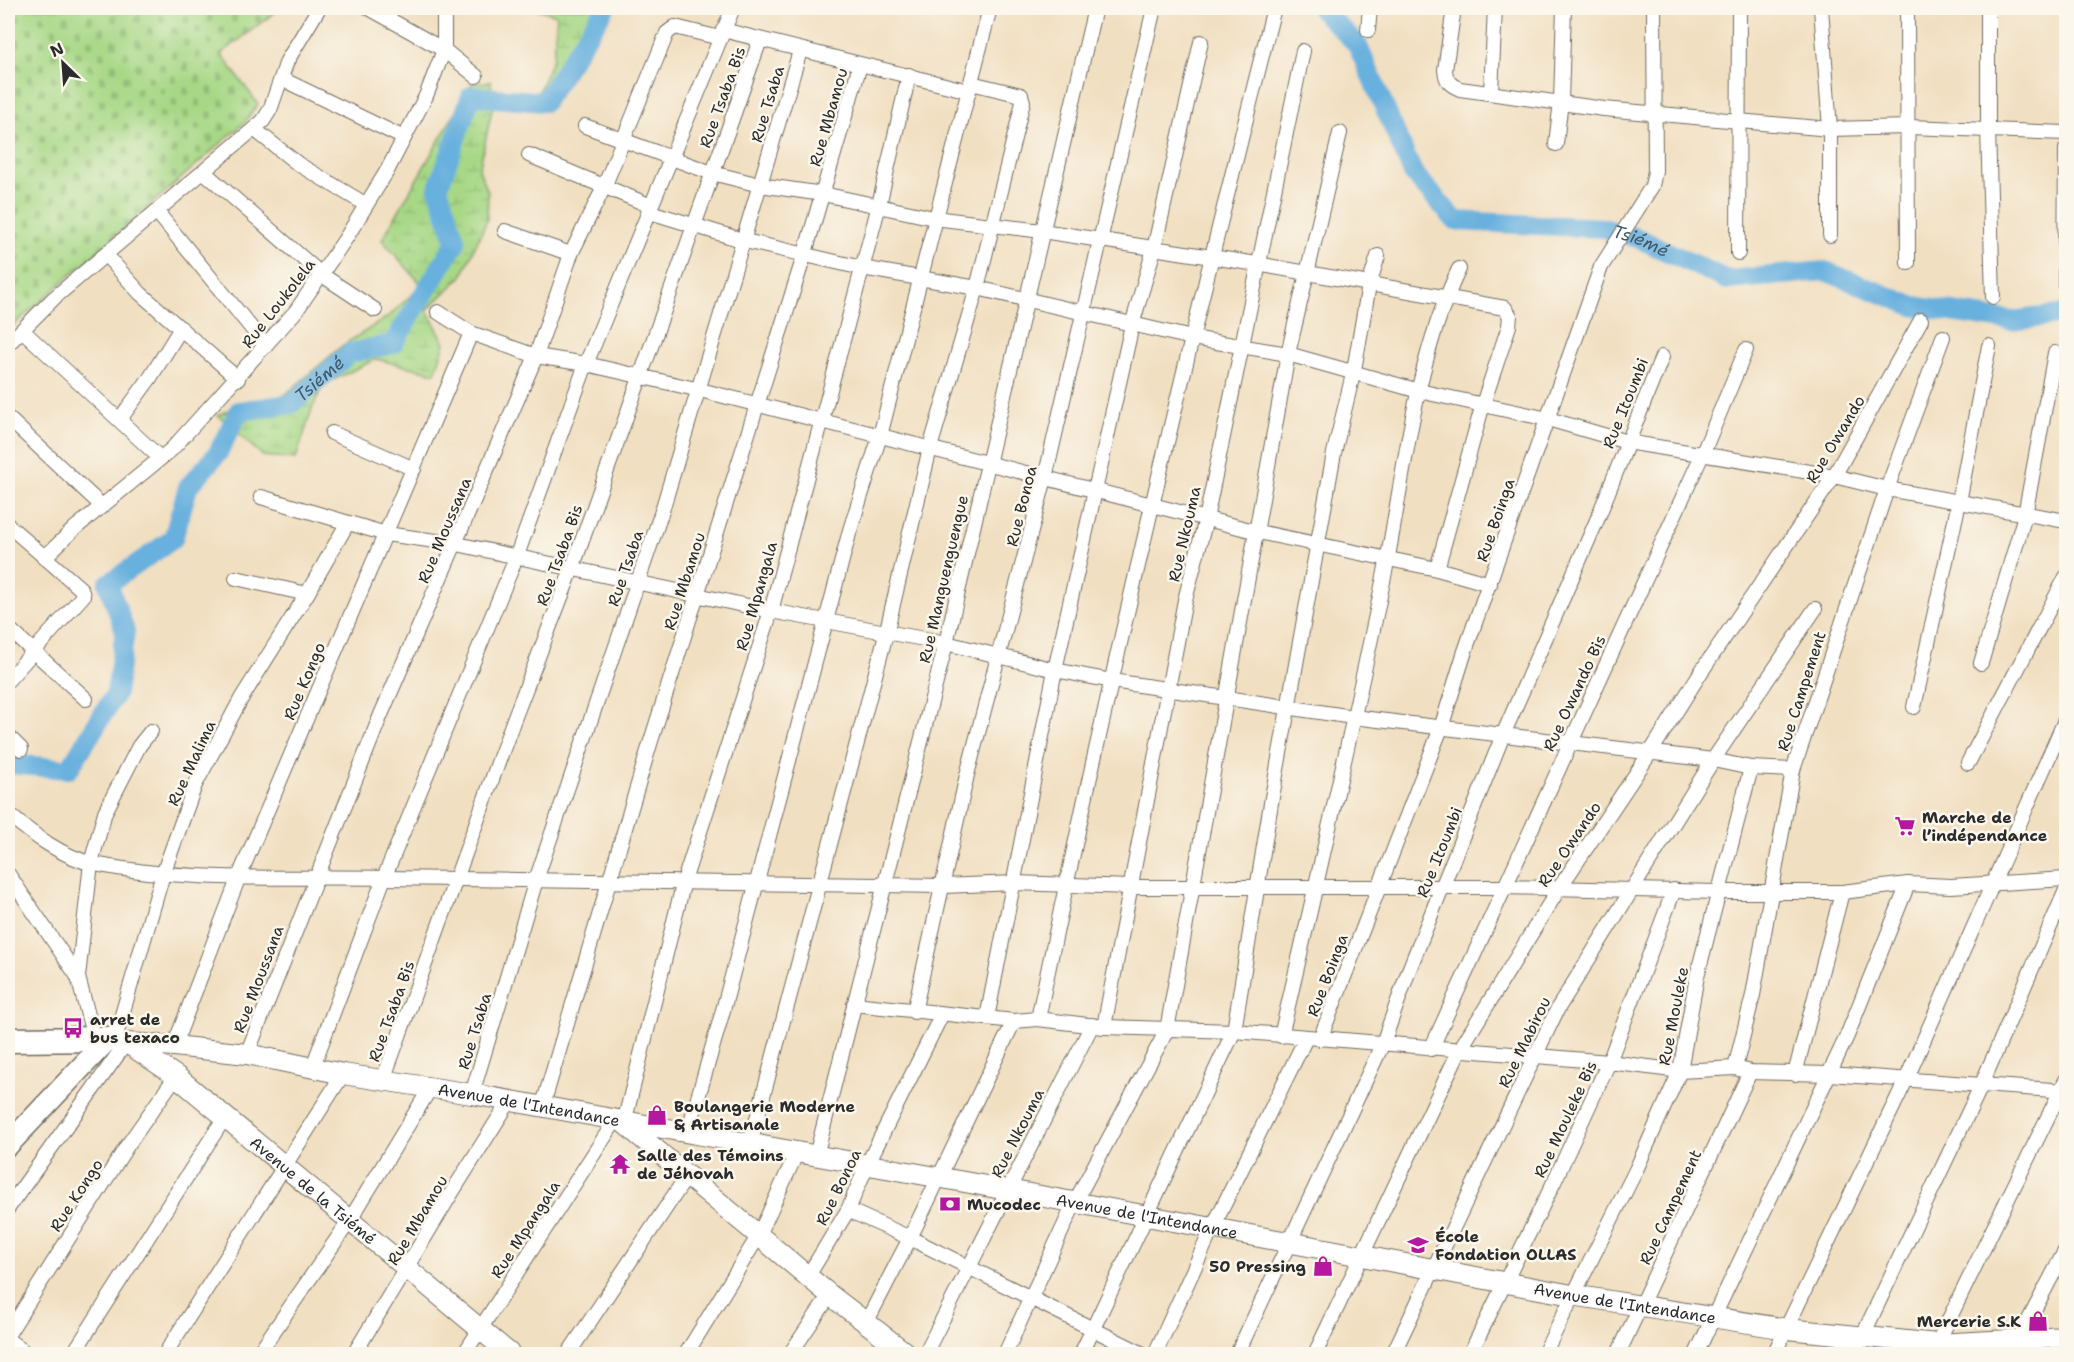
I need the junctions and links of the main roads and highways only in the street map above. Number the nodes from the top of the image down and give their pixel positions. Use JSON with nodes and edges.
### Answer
{"nodes":[{"id":1,"x":8,"y":1040,"type":"edge"},
{"id":2,"x":111,"y":1040,"type":"joint"},
{"id":3,"x":8,"y":1145,"type":"edge"}],
"edges":[{"from":1,"to":2,"type":"highway"},
{"from":2,"to":3,"type":"main road"}]}
